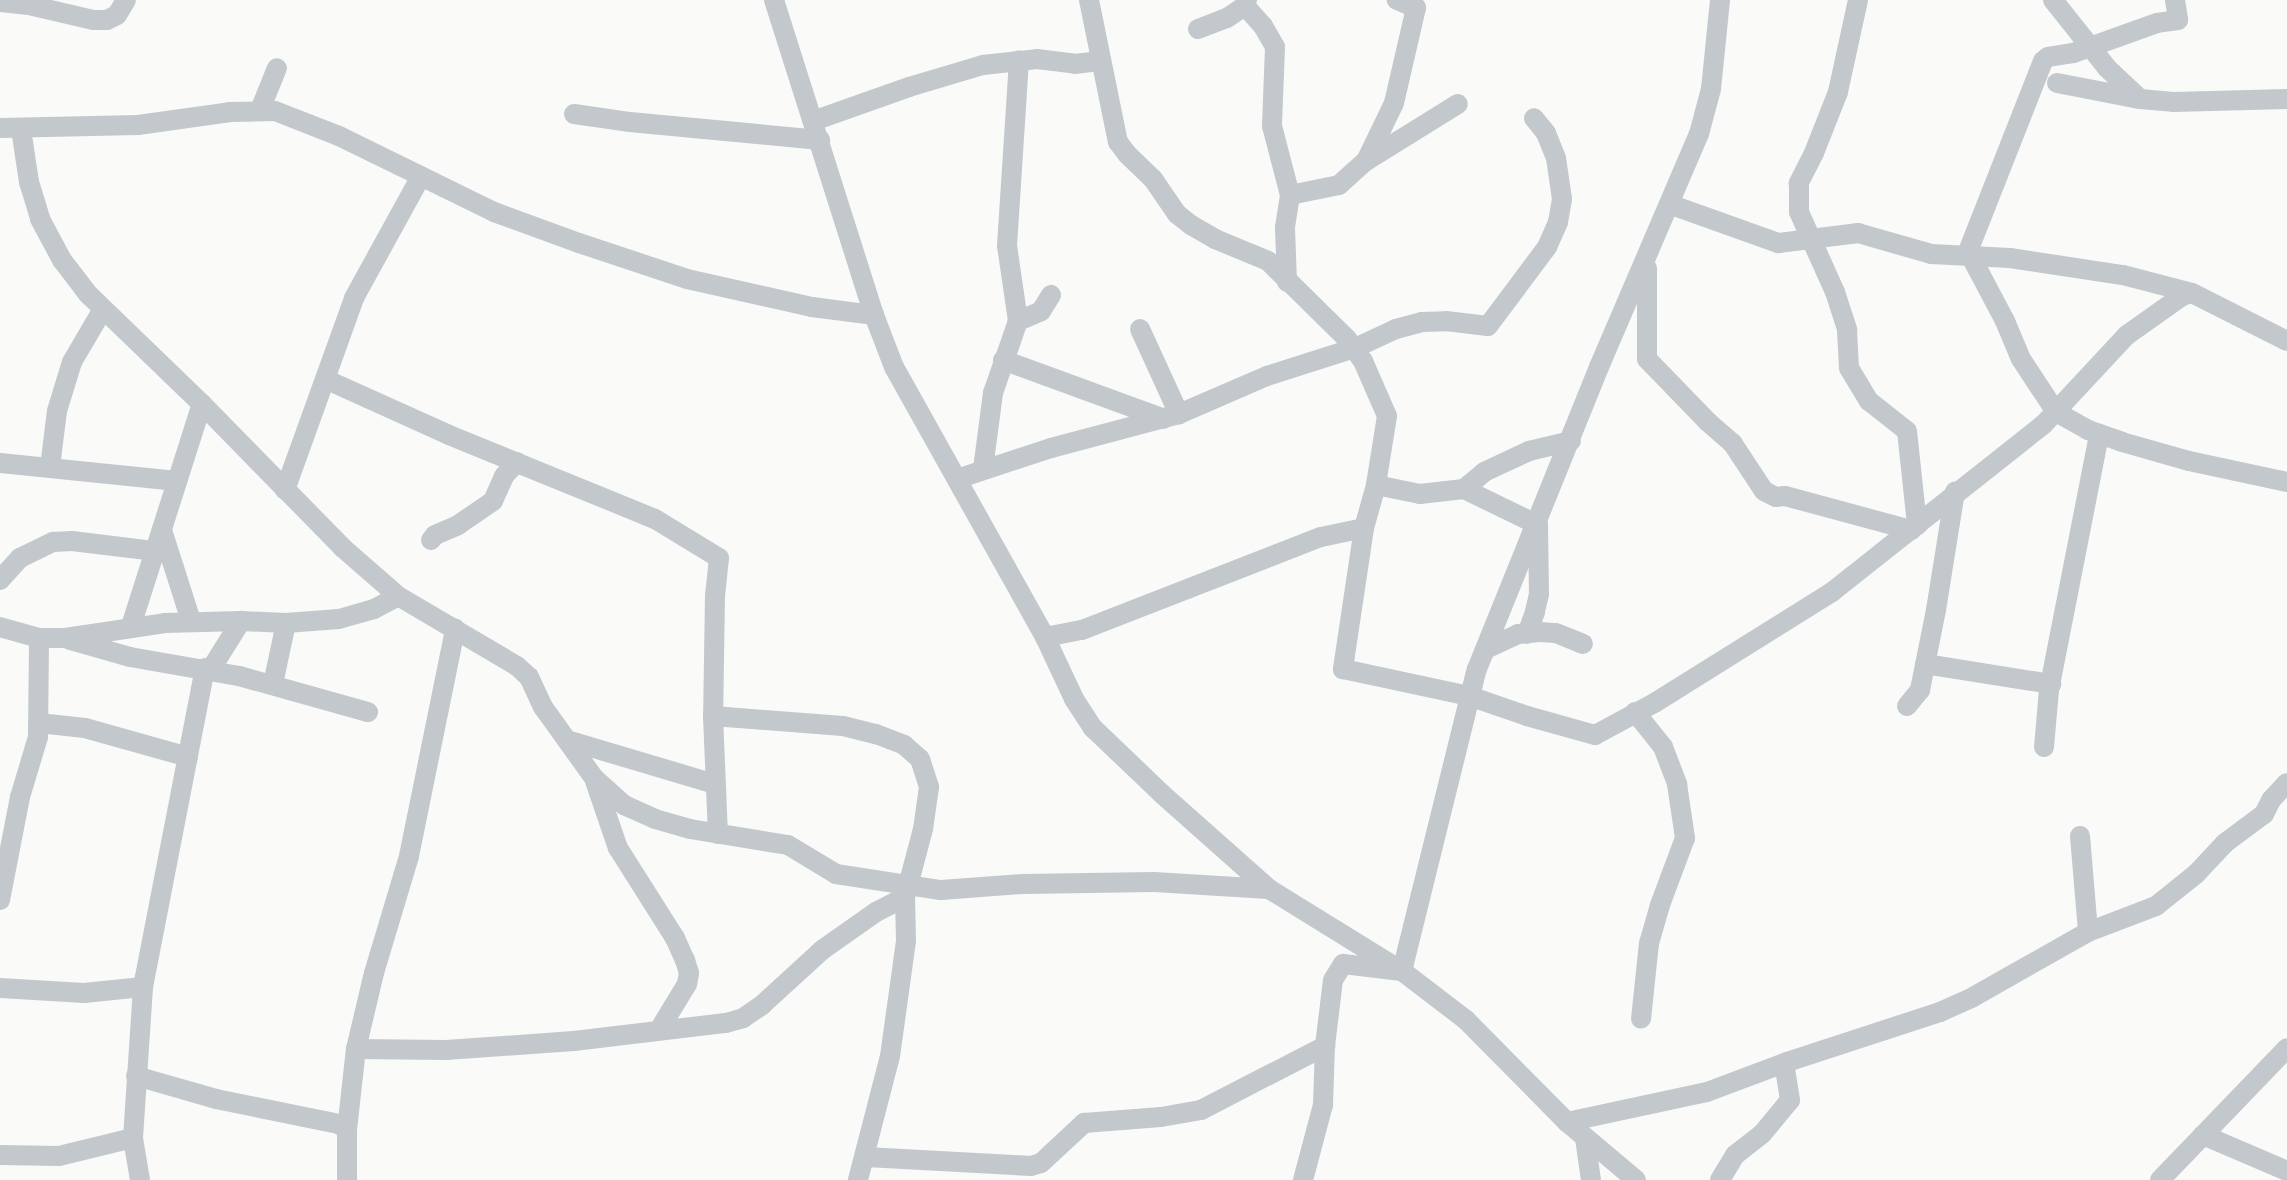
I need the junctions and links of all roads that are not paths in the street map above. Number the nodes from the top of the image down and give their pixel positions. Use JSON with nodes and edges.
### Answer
{"nodes":[{"id":1,"x":126,"y":0,"type":"edge"},
{"id":2,"x":774,"y":0,"type":"edge"},
{"id":3,"x":1089,"y":0,"type":"edge"},
{"id":4,"x":1397,"y":0,"type":"edge"},
{"id":5,"x":1720,"y":0,"type":"edge"},
{"id":6,"x":1858,"y":0,"type":"edge"},
{"id":7,"x":2053,"y":0,"type":"edge"},
{"id":8,"x":2175,"y":0,"type":"edge"},
{"id":9,"x":0,"y":2,"type":"edge"},
{"id":10,"x":1246,"y":3,"type":"edge"},
{"id":11,"x":1198,"y":29,"type":"dead end"},
{"id":12,"x":2090,"y":47,"type":"junction"},
{"id":13,"x":1019,"y":60,"type":"junction"},
{"id":14,"x":1101,"y":61,"type":"junction"},
{"id":15,"x":277,"y":68,"type":"dead end"},
{"id":16,"x":2057,"y":83,"type":"dead end"},
{"id":17,"x":2140,"y":99,"type":"junction"},
{"id":18,"x":2287,"y":99,"type":"edge"},
{"id":19,"x":1458,"y":104,"type":"dead end"},
{"id":20,"x":260,"y":110,"type":"junction"},
{"id":21,"x":574,"y":114,"type":"dead end"},
{"id":22,"x":1534,"y":118,"type":"dead end"},
{"id":23,"x":0,"y":128,"type":"edge"},
{"id":24,"x":21,"y":129,"type":"junction"},
{"id":25,"x":817,"y":130,"type":"junction"},
{"id":26,"x":1366,"y":161,"type":"junction"},
{"id":27,"x":421,"y":176,"type":"junction"},
{"id":28,"x":1290,"y":195,"type":"junction"},
{"id":29,"x":1669,"y":204,"type":"junction"},
{"id":30,"x":1812,"y":239,"type":"junction"},
{"id":31,"x":1971,"y":256,"type":"junction"},
{"id":32,"x":1647,"y":259,"type":"junction"},
{"id":33,"x":1287,"y":282,"type":"junction"},
{"id":34,"x":2192,"y":293,"type":"junction"},
{"id":35,"x":1052,"y":295,"type":"dead end"},
{"id":36,"x":103,"y":309,"type":"junction"},
{"id":37,"x":874,"y":315,"type":"junction"},
{"id":38,"x":1018,"y":321,"type":"junction"},
{"id":39,"x":1140,"y":329,"type":"dead end"},
{"id":40,"x":2287,"y":342,"type":"edge"},
{"id":41,"x":1354,"y":348,"type":"junction"},
{"id":42,"x":1003,"y":360,"type":"junction"},
{"id":43,"x":325,"y":379,"type":"junction"},
{"id":44,"x":202,"y":404,"type":"junction"},
{"id":45,"x":2056,"y":412,"type":"junction"},
{"id":46,"x":1172,"y":417,"type":"junction"},
{"id":47,"x":2099,"y":434,"type":"junction"},
{"id":48,"x":1571,"y":441,"type":"junction"},
{"id":49,"x":517,"y":462,"type":"junction"},
{"id":50,"x":0,"y":463,"type":"edge"},
{"id":51,"x":50,"y":467,"type":"junction"},
{"id":52,"x":983,"y":469,"type":"junction"},
{"id":53,"x":957,"y":479,"type":"junction"},
{"id":54,"x":177,"y":481,"type":"junction"},
{"id":55,"x":2287,"y":482,"type":"edge"},
{"id":56,"x":1376,"y":485,"type":"junction"},
{"id":57,"x":1464,"y":489,"type":"junction"},
{"id":58,"x":285,"y":490,"type":"junction"},
{"id":59,"x":1955,"y":492,"type":"junction"},
{"id":60,"x":1538,"y":525,"type":"junction"},
{"id":61,"x":1914,"y":527,"type":"junction"},
{"id":62,"x":1364,"y":528,"type":"junction"},
{"id":63,"x":162,"y":530,"type":"junction"},
{"id":64,"x":431,"y":540,"type":"dead end"},
{"id":65,"x":155,"y":551,"type":"junction"},
{"id":66,"x":0,"y":580,"type":"edge"},
{"id":67,"x":398,"y":596,"type":"junction"},
{"id":68,"x":191,"y":621,"type":"junction"},
{"id":69,"x":241,"y":621,"type":"junction"},
{"id":70,"x":286,"y":623,"type":"junction"},
{"id":71,"x":0,"y":627,"type":"edge"},
{"id":72,"x":131,"y":627,"type":"junction"},
{"id":73,"x":455,"y":629,"type":"junction"},
{"id":74,"x":1527,"y":633,"type":"junction"},
{"id":75,"x":1045,"y":637,"type":"junction"},
{"id":76,"x":39,"y":638,"type":"junction"},
{"id":77,"x":65,"y":638,"type":"junction"},
{"id":78,"x":1583,"y":644,"type":"dead end"},
{"id":79,"x":1486,"y":649,"type":"junction"},
{"id":80,"x":1925,"y":664,"type":"junction"},
{"id":81,"x":208,"y":669,"type":"junction"},
{"id":82,"x":273,"y":684,"type":"junction"},
{"id":83,"x":2050,"y":684,"type":"junction"},
{"id":84,"x":1469,"y":696,"type":"junction"},
{"id":85,"x":1907,"y":706,"type":"dead end"},
{"id":86,"x":368,"y":712,"type":"dead end"},
{"id":87,"x":1635,"y":712,"type":"junction"},
{"id":88,"x":713,"y":716,"type":"junction"},
{"id":89,"x":39,"y":723,"type":"junction"},
{"id":90,"x":567,"y":740,"type":"junction"},
{"id":91,"x":2044,"y":747,"type":"dead end"},
{"id":92,"x":188,"y":757,"type":"junction"},
{"id":93,"x":594,"y":778,"type":"junction"},
{"id":94,"x":2287,"y":783,"type":"edge"},
{"id":95,"x":715,"y":784,"type":"junction"},
{"id":96,"x":718,"y":834,"type":"junction"},
{"id":97,"x":2080,"y":837,"type":"dead end"},
{"id":98,"x":1269,"y":889,"type":"junction"},
{"id":99,"x":907,"y":891,"type":"junction"},
{"id":100,"x":0,"y":900,"type":"edge"},
{"id":101,"x":2088,"y":933,"type":"junction"},
{"id":102,"x":1402,"y":971,"type":"junction"},
{"id":103,"x":143,"y":987,"type":"junction"},
{"id":104,"x":0,"y":988,"type":"edge"},
{"id":105,"x":1641,"y":1019,"type":"dead end"},
{"id":106,"x":659,"y":1030,"type":"junction"},
{"id":107,"x":1325,"y":1046,"type":"junction"},
{"id":108,"x":2287,"y":1048,"type":"edge"},
{"id":109,"x":356,"y":1049,"type":"junction"},
{"id":110,"x":1784,"y":1063,"type":"junction"},
{"id":111,"x":136,"y":1076,"type":"junction"},
{"id":112,"x":1567,"y":1122,"type":"junction"},
{"id":113,"x":347,"y":1131,"type":"junction"},
{"id":114,"x":2203,"y":1135,"type":"junction"},
{"id":115,"x":133,"y":1138,"type":"junction"},
{"id":116,"x":1586,"y":1138,"type":"junction"},
{"id":117,"x":0,"y":1155,"type":"edge"},
{"id":118,"x":866,"y":1157,"type":"junction"},
{"id":119,"x":2287,"y":1171,"type":"edge"},
{"id":120,"x":140,"y":1180,"type":"edge"},
{"id":121,"x":347,"y":1180,"type":"edge"},
{"id":122,"x":858,"y":1180,"type":"edge"},
{"id":123,"x":1303,"y":1180,"type":"edge"},
{"id":124,"x":1591,"y":1180,"type":"edge"},
{"id":125,"x":1636,"y":1180,"type":"edge"},
{"id":126,"x":1720,"y":1180,"type":"edge"},
{"id":127,"x":2160,"y":1180,"type":"edge"}],
"edges":[{"from":1,"to":9,"type":"street"},
{"from":2,"to":25,"type":"street"},
{"from":3,"to":14,"type":"street"},
{"from":4,"to":26,"type":"street"},
{"from":5,"to":29,"type":"street"},
{"from":6,"to":30,"type":"street"},
{"from":7,"to":12,"type":"street"},
{"from":8,"to":12,"type":"street"},
{"from":10,"to":11,"type":"street"},
{"from":10,"to":28,"type":"street"},
{"from":12,"to":17,"type":"street"},
{"from":12,"to":31,"type":"street"},
{"from":13,"to":14,"type":"street"},
{"from":13,"to":25,"type":"street"},
{"from":13,"to":38,"type":"street"},
{"from":14,"to":33,"type":"street"},
{"from":15,"to":20,"type":"street"},
{"from":16,"to":17,"type":"street"},
{"from":17,"to":18,"type":"street"},
{"from":19,"to":26,"type":"street"},
{"from":20,"to":24,"type":"street"},
{"from":20,"to":27,"type":"street"},
{"from":21,"to":25,"type":"street"},
{"from":22,"to":41,"type":"street"},
{"from":23,"to":24,"type":"street"},
{"from":24,"to":36,"type":"street"},
{"from":25,"to":37,"type":"street"},
{"from":26,"to":28,"type":"street"},
{"from":27,"to":37,"type":"street"},
{"from":27,"to":43,"type":"street"},
{"from":28,"to":33,"type":"street"},
{"from":29,"to":30,"type":"street"},
{"from":29,"to":32,"type":"street"},
{"from":30,"to":31,"type":"street"},
{"from":30,"to":61,"type":"street"},
{"from":31,"to":34,"type":"street"},
{"from":31,"to":45,"type":"street"},
{"from":32,"to":48,"type":"street"},
{"from":32,"to":61,"type":"street"},
{"from":33,"to":41,"type":"street"},
{"from":34,"to":40,"type":"street"},
{"from":34,"to":45,"type":"street"},
{"from":35,"to":38,"type":"street"},
{"from":36,"to":44,"type":"street"},
{"from":36,"to":51,"type":"street"},
{"from":37,"to":53,"type":"street"},
{"from":38,"to":42,"type":"street"},
{"from":39,"to":46,"type":"street"},
{"from":41,"to":46,"type":"street"},
{"from":41,"to":56,"type":"street"},
{"from":42,"to":46,"type":"street"},
{"from":42,"to":52,"type":"street"},
{"from":43,"to":49,"type":"street"},
{"from":43,"to":58,"type":"street"},
{"from":44,"to":54,"type":"street"},
{"from":44,"to":58,"type":"street"},
{"from":45,"to":47,"type":"street"},
{"from":45,"to":59,"type":"street"},
{"from":46,"to":52,"type":"street"},
{"from":47,"to":55,"type":"street"},
{"from":47,"to":83,"type":"street"},
{"from":48,"to":57,"type":"street"},
{"from":48,"to":60,"type":"street"},
{"from":49,"to":64,"type":"street"},
{"from":49,"to":88,"type":"street"},
{"from":50,"to":51,"type":"street"},
{"from":51,"to":54,"type":"street"},
{"from":52,"to":53,"type":"street"},
{"from":53,"to":75,"type":"street"},
{"from":54,"to":63,"type":"street"},
{"from":56,"to":57,"type":"street"},
{"from":56,"to":62,"type":"street"},
{"from":57,"to":60,"type":"street"},
{"from":58,"to":67,"type":"street"},
{"from":59,"to":61,"type":"street"},
{"from":59,"to":80,"type":"street"},
{"from":60,"to":74,"type":"street"},
{"from":60,"to":79,"type":"street"},
{"from":61,"to":87,"type":"street"},
{"from":62,"to":75,"type":"street"},
{"from":62,"to":84,"type":"street"},
{"from":63,"to":65,"type":"street"},
{"from":63,"to":68,"type":"street"},
{"from":65,"to":66,"type":"street"},
{"from":65,"to":72,"type":"street"},
{"from":67,"to":70,"type":"street"},
{"from":67,"to":73,"type":"street"},
{"from":68,"to":69,"type":"street"},
{"from":68,"to":72,"type":"street"},
{"from":69,"to":70,"type":"street"},
{"from":69,"to":81,"type":"street"},
{"from":70,"to":82,"type":"street"},
{"from":71,"to":76,"type":"street"},
{"from":72,"to":77,"type":"street"},
{"from":73,"to":90,"type":"street"},
{"from":73,"to":109,"type":"street"},
{"from":74,"to":78,"type":"street"},
{"from":74,"to":79,"type":"street"},
{"from":75,"to":98,"type":"street"},
{"from":76,"to":77,"type":"street"},
{"from":76,"to":89,"type":"street"},
{"from":77,"to":81,"type":"street"},
{"from":79,"to":84,"type":"street"},
{"from":80,"to":83,"type":"street"},
{"from":80,"to":85,"type":"street"},
{"from":81,"to":82,"type":"street"},
{"from":81,"to":92,"type":"street"},
{"from":82,"to":86,"type":"street"},
{"from":83,"to":91,"type":"street"},
{"from":84,"to":87,"type":"street"},
{"from":84,"to":102,"type":"street"},
{"from":87,"to":105,"type":"street"},
{"from":88,"to":95,"type":"street"},
{"from":88,"to":99,"type":"street"},
{"from":89,"to":92,"type":"street"},
{"from":89,"to":100,"type":"street"},
{"from":90,"to":93,"type":"street"},
{"from":90,"to":95,"type":"street"},
{"from":92,"to":103,"type":"street"},
{"from":93,"to":96,"type":"street"},
{"from":93,"to":106,"type":"street"},
{"from":94,"to":101,"type":"street"},
{"from":95,"to":96,"type":"street"},
{"from":96,"to":99,"type":"street"},
{"from":97,"to":101,"type":"street"},
{"from":98,"to":99,"type":"street"},
{"from":98,"to":102,"type":"street"},
{"from":99,"to":106,"type":"street"},
{"from":99,"to":118,"type":"street"},
{"from":101,"to":110,"type":"street"},
{"from":102,"to":107,"type":"street"},
{"from":102,"to":112,"type":"street"},
{"from":103,"to":104,"type":"street"},
{"from":103,"to":111,"type":"street"},
{"from":106,"to":109,"type":"street"},
{"from":107,"to":118,"type":"street"},
{"from":107,"to":123,"type":"street"},
{"from":108,"to":114,"type":"street"},
{"from":109,"to":113,"type":"street"},
{"from":110,"to":112,"type":"street"},
{"from":110,"to":126,"type":"street"},
{"from":111,"to":113,"type":"street"},
{"from":111,"to":115,"type":"street"},
{"from":112,"to":116,"type":"street"},
{"from":113,"to":121,"type":"street"},
{"from":114,"to":119,"type":"street"},
{"from":114,"to":127,"type":"street"},
{"from":115,"to":117,"type":"street"},
{"from":115,"to":120,"type":"street"},
{"from":116,"to":124,"type":"street"},
{"from":116,"to":125,"type":"street"},
{"from":118,"to":122,"type":"street"}]}
